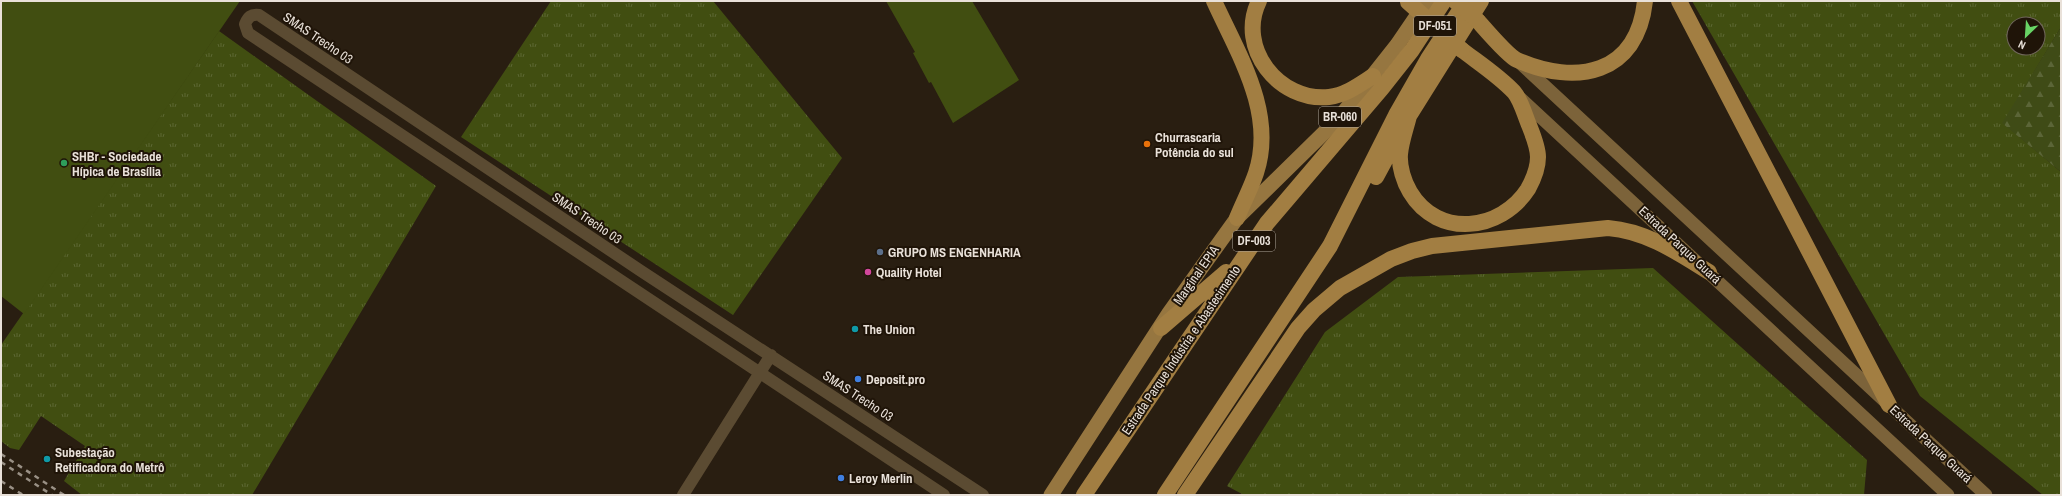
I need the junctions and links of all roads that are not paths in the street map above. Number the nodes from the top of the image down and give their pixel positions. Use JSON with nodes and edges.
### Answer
{"nodes":[{"id":1,"x":1214,"y":1,"type":"edge"},
{"id":2,"x":1259,"y":1,"type":"edge"},
{"id":3,"x":1407,"y":1,"type":"edge"},
{"id":4,"x":1427,"y":1,"type":"edge"},
{"id":5,"x":1444,"y":1,"type":"edge"},
{"id":6,"x":1455,"y":1,"type":"edge"},
{"id":7,"x":1466,"y":1,"type":"edge"},
{"id":8,"x":1481,"y":1,"type":"edge"},
{"id":9,"x":1645,"y":1,"type":"edge"},
{"id":10,"x":1679,"y":1,"type":"edge"},
{"id":11,"x":1516,"y":59,"type":"junction"},
{"id":12,"x":1371,"y":79,"type":"junction"},
{"id":13,"x":1515,"y":93,"type":"junction"},
{"id":14,"x":1409,"y":116,"type":"junction"},
{"id":15,"x":1355,"y":122,"type":"junction"},
{"id":16,"x":1236,"y":218,"type":"junction"},
{"id":17,"x":1330,"y":246,"type":"junction"},
{"id":18,"x":1245,"y":254,"type":"junction"},
{"id":19,"x":636,"y":268,"type":"junction"},
{"id":20,"x":1709,"y":272,"type":"junction"},
{"id":21,"x":625,"y":284,"type":"junction"},
{"id":22,"x":1161,"y":328,"type":"junction"},
{"id":23,"x":771,"y":355,"type":"junction"},
{"id":24,"x":759,"y":373,"type":"junction"},
{"id":25,"x":1889,"y":405,"type":"junction"},
{"id":26,"x":683,"y":495,"type":"edge"},
{"id":27,"x":944,"y":495,"type":"edge"},
{"id":28,"x":983,"y":495,"type":"edge"},
{"id":29,"x":1051,"y":495,"type":"edge"},
{"id":30,"x":1084,"y":495,"type":"edge"},
{"id":31,"x":1165,"y":495,"type":"edge"},
{"id":32,"x":1185,"y":495,"type":"edge"},
{"id":33,"x":1948,"y":495,"type":"edge"},
{"id":34,"x":1986,"y":495,"type":"edge"}],
"edges":[{"from":1,"to":16,"type":"highway"},
{"from":2,"to":12,"type":"highway"},
{"from":3,"to":13,"type":"highway","name":"Estrada Parque Guará","number":"DF-051","bridge":true},
{"from":4,"to":12,"type":"main road","name":"Marginal EPIA","number":"BR-060"},
{"from":5,"to":15,"type":"highway","name":"Estrada Parque Indústria e Abastecimento","number":"DF-003"},
{"from":6,"to":11,"type":"highway","name":"Estrada Parque Guará","number":"DF-051","bridge":true},
{"from":7,"to":17,"type":"highway"},
{"from":8,"to":14,"type":"highway"},
{"from":9,"to":11,"type":"highway"},
{"from":10,"to":25,"type":"highway"},
{"from":11,"to":25,"type":"main road","name":"Estrada Parque Guará","number":"DF-051"},
{"from":12,"to":15,"type":"highway"},
{"from":12,"to":16,"type":"main road","name":"Marginal EPIA","number":"BR-060"},
{"from":13,"to":14,"type":"highway"},
{"from":13,"to":20,"type":"main road","name":"Estrada Parque Guará","number":"DF-051"},
{"from":14,"to":17,"type":"highway"},
{"from":15,"to":18,"type":"highway","name":"Estrada Parque Indústria e Abastecimento","number":"DF-003"},
{"from":16,"to":22,"type":"main road","name":"Marginal EPIA","number":"BR-060"},
{"from":17,"to":31,"type":"highway"},
{"from":18,"to":22,"type":"highway"},
{"from":18,"to":30,"type":"highway","name":"Estrada Parque Indústria e Abastecimento","number":"DF-003"},
{"from":19,"to":21,"type":"street"},
{"from":19,"to":21,"type":"street","name":"SMAS Trecho 03"},
{"from":19,"to":23,"type":"street","name":"SMAS Trecho 03"},
{"from":20,"to":32,"type":"highway"},
{"from":20,"to":33,"type":"main road","name":"Estrada Parque Guará","number":"DF-051"},
{"from":21,"to":24,"type":"street","name":"SMAS Trecho 03"},
{"from":22,"to":29,"type":"main road","name":"Marginal EPIA"},
{"from":23,"to":24,"type":"street"},
{"from":23,"to":28,"type":"street","name":"SMAS Trecho 03"},
{"from":24,"to":26,"type":"street"},
{"from":24,"to":27,"type":"street","name":"SMAS Trecho 03"},
{"from":25,"to":34,"type":"main road","name":"Estrada Parque Guará","number":"DF-051"}]}
